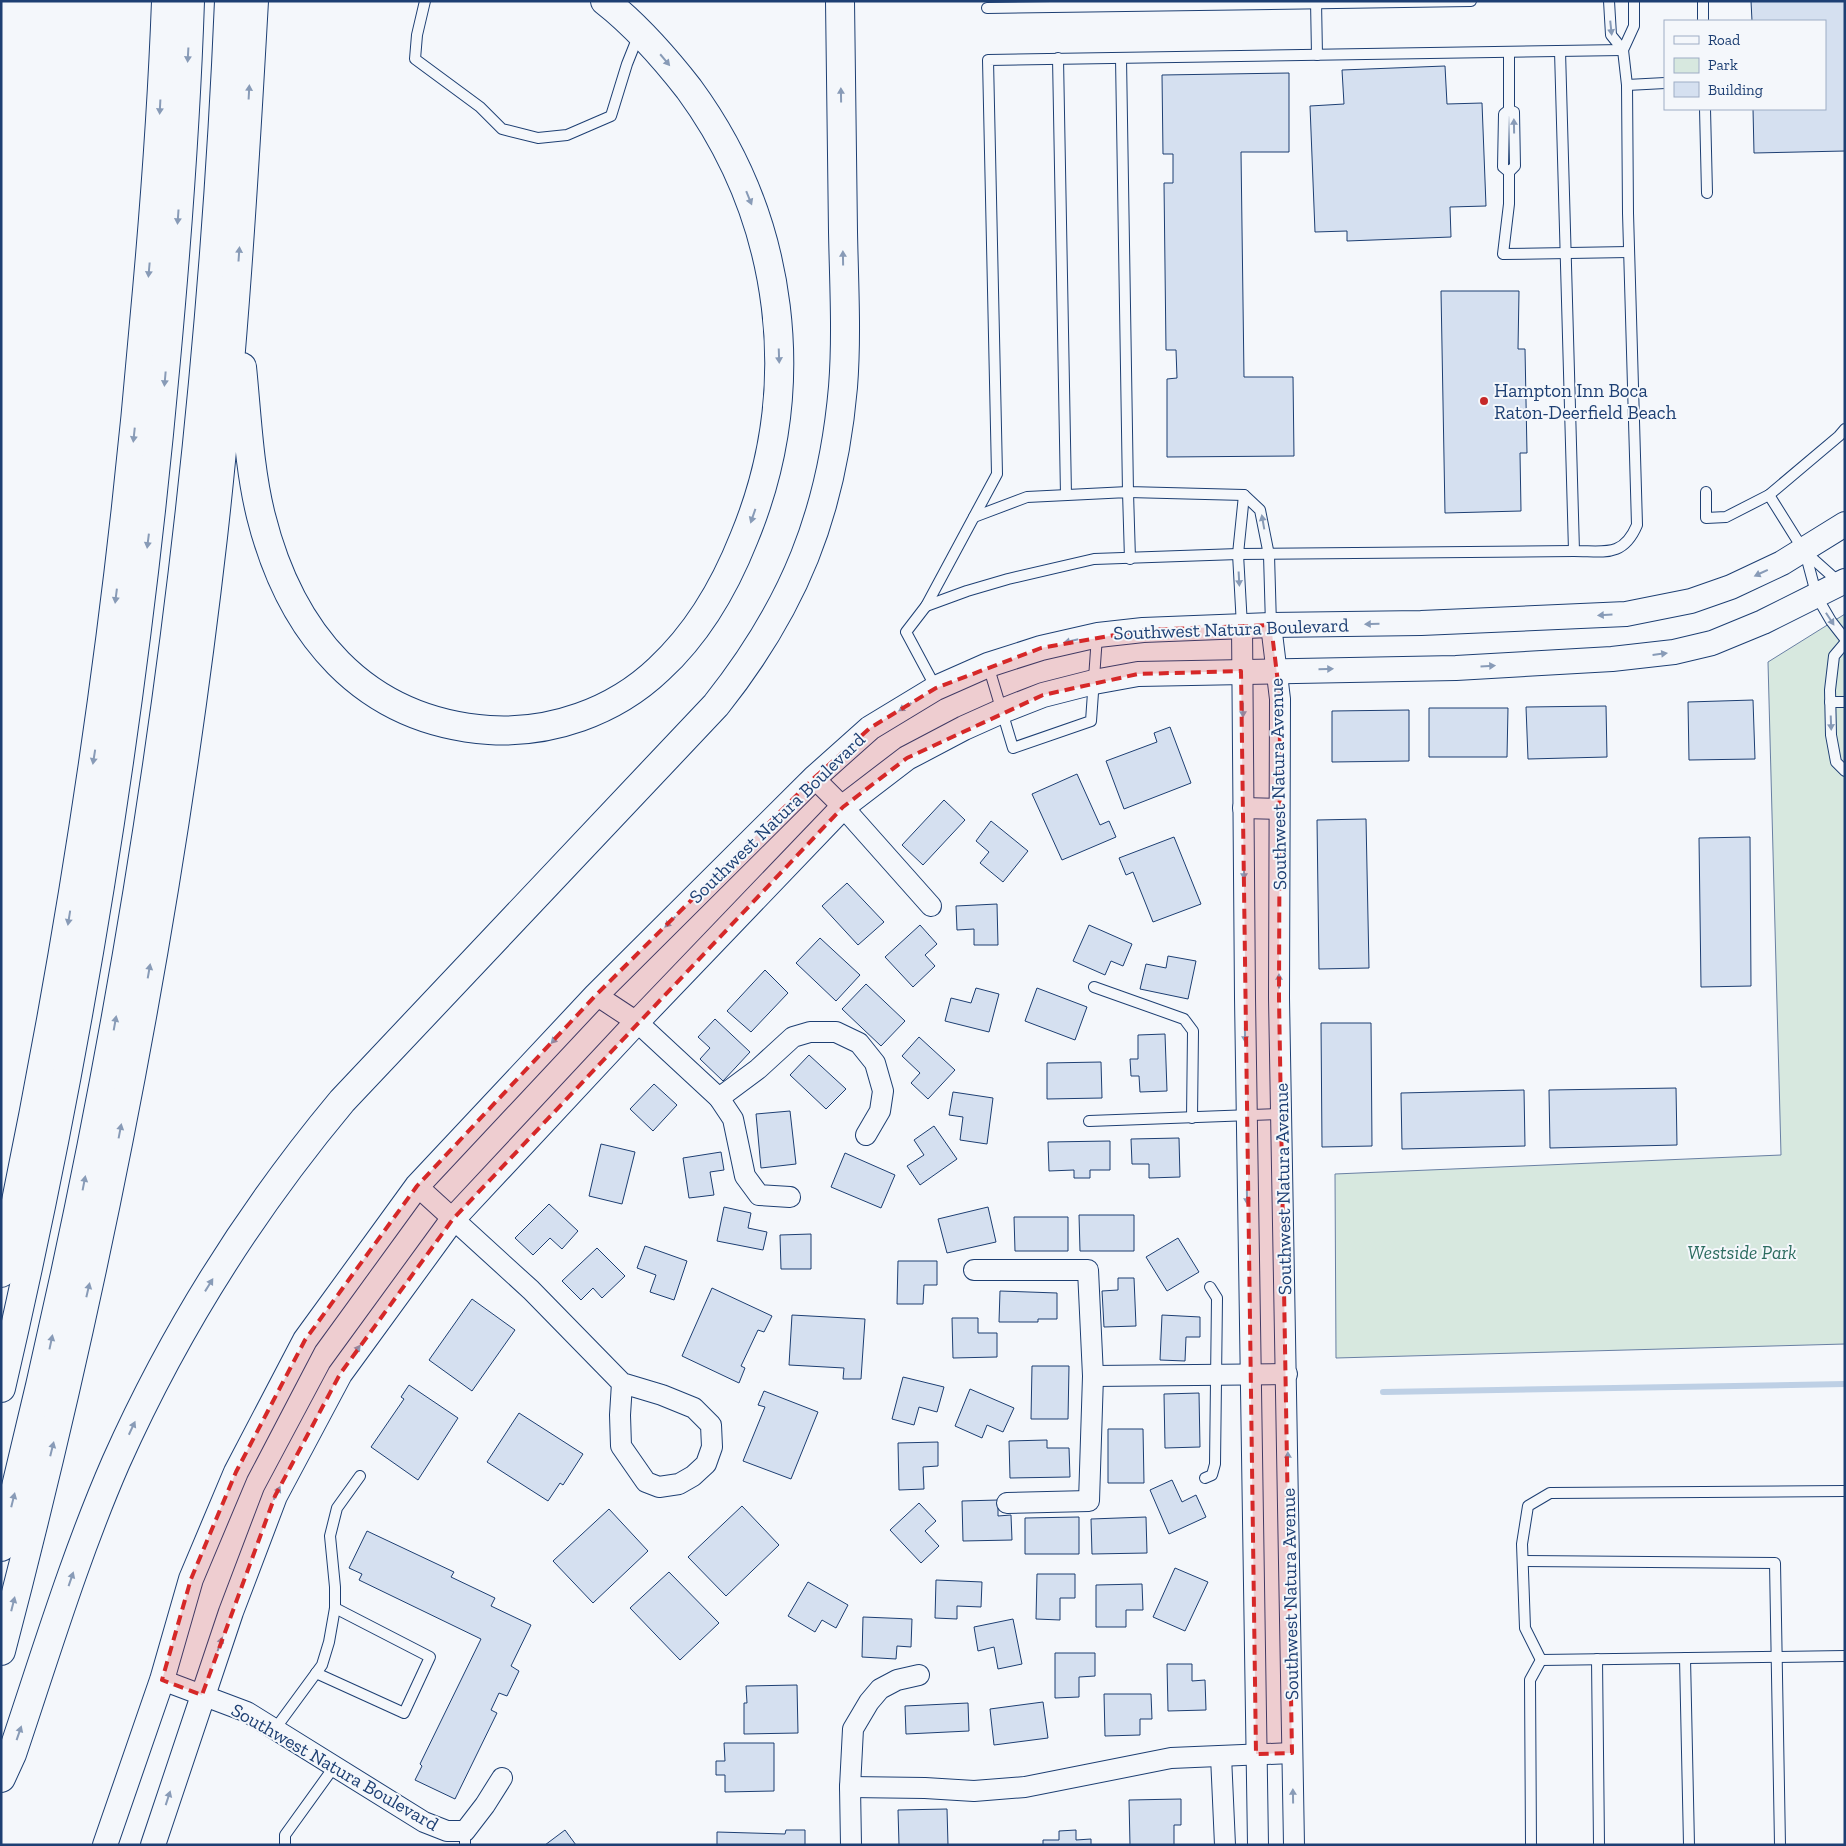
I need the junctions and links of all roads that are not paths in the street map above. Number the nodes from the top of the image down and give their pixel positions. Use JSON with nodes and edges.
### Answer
{"nodes":[{"id":1,"x":425,"y":1,"type":"edge"},
{"id":2,"x":605,"y":1,"type":"edge"},
{"id":3,"x":840,"y":1,"type":"edge"},
{"id":4,"x":1471,"y":1,"type":"edge"},
{"id":5,"x":1609,"y":1,"type":"edge"},
{"id":6,"x":1634,"y":1,"type":"edge"},
{"id":7,"x":1703,"y":1,"type":"edge"},
{"id":8,"x":241,"y":2,"type":"edge"},
{"id":9,"x":1316,"y":2,"type":"edge"},
{"id":10,"x":178,"y":4,"type":"edge"},
{"id":11,"x":987,"y":8,"type":"dead end"},
{"id":12,"x":1703,"y":20,"type":"edge"},
{"id":13,"x":640,"y":32,"type":"junction"},
{"id":14,"x":1623,"y":50,"type":"junction"},
{"id":15,"x":1508,"y":52,"type":"junction"},
{"id":16,"x":1560,"y":52,"type":"junction"},
{"id":17,"x":1317,"y":55,"type":"junction"},
{"id":18,"x":1058,"y":58,"type":"junction"},
{"id":19,"x":1121,"y":58,"type":"junction"},
{"id":20,"x":1664,"y":83,"type":"edge"},
{"id":21,"x":1627,"y":85,"type":"junction"},
{"id":22,"x":1705,"y":110,"type":"edge"},
{"id":23,"x":1707,"y":193,"type":"dead end"},
{"id":24,"x":1629,"y":252,"type":"junction"},
{"id":25,"x":1565,"y":254,"type":"junction"},
{"id":26,"x":236,"y":303,"type":"junction"},
{"id":27,"x":1845,"y":428,"type":"edge"},
{"id":28,"x":1128,"y":492,"type":"junction"},
{"id":29,"x":1706,"y":492,"type":"dead end"},
{"id":30,"x":1066,"y":495,"type":"junction"},
{"id":31,"x":1244,"y":495,"type":"junction"},
{"id":32,"x":1769,"y":495,"type":"junction"},
{"id":33,"x":974,"y":517,"type":"junction"},
{"id":34,"x":1845,"y":524,"type":"edge"},
{"id":35,"x":1574,"y":550,"type":"junction"},
{"id":36,"x":1804,"y":551,"type":"junction"},
{"id":37,"x":1238,"y":554,"type":"junction"},
{"id":38,"x":1268,"y":555,"type":"junction"},
{"id":39,"x":1130,"y":559,"type":"junction"},
{"id":40,"x":1843,"y":586,"type":"edge"},
{"id":41,"x":1817,"y":597,"type":"junction"},
{"id":42,"x":926,"y":606,"type":"junction"},
{"id":43,"x":1271,"y":625,"type":"junction"},
{"id":44,"x":1242,"y":626,"type":"junction"},
{"id":45,"x":1098,"y":635,"type":"junction"},
{"id":46,"x":1845,"y":639,"type":"edge"},
{"id":47,"x":1845,"y":643,"type":"edge"},
{"id":48,"x":988,"y":666,"type":"junction"},
{"id":49,"x":1277,"y":670,"type":"junction"},
{"id":50,"x":1241,"y":671,"type":"junction"},
{"id":51,"x":1094,"y":682,"type":"junction"},
{"id":52,"x":936,"y":688,"type":"junction"},
{"id":53,"x":1830,"y":702,"type":"junction"},
{"id":54,"x":1845,"y":702,"type":"edge"},
{"id":55,"x":1002,"y":711,"type":"junction"},
{"id":56,"x":1845,"y":771,"type":"edge"},
{"id":57,"x":814,"y":778,"type":"junction"},
{"id":58,"x":843,"y":807,"type":"junction"},
{"id":59,"x":1243,"y":808,"type":"junction"},
{"id":60,"x":1280,"y":809,"type":"junction"},
{"id":61,"x":931,"y":906,"type":"dead end"},
{"id":62,"x":1094,"y":987,"type":"dead end"},
{"id":63,"x":596,"y":995,"type":"junction"},
{"id":64,"x":637,"y":1022,"type":"junction"},
{"id":65,"x":719,"y":1098,"type":"junction"},
{"id":66,"x":1281,"y":1114,"type":"junction"},
{"id":67,"x":1246,"y":1115,"type":"junction"},
{"id":68,"x":1192,"y":1118,"type":"junction"},
{"id":69,"x":1089,"y":1121,"type":"dead end"},
{"id":70,"x":866,"y":1135,"type":"dead end"},
{"id":71,"x":417,"y":1186,"type":"junction"},
{"id":72,"x":790,"y":1197,"type":"dead end"},
{"id":73,"x":453,"y":1218,"type":"junction"},
{"id":74,"x":974,"y":1270,"type":"dead end"},
{"id":75,"x":1,"y":1273,"type":"edge"},
{"id":76,"x":1210,"y":1287,"type":"dead end"},
{"id":77,"x":1287,"y":1374,"type":"junction"},
{"id":78,"x":1216,"y":1375,"type":"junction"},
{"id":79,"x":1250,"y":1375,"type":"junction"},
{"id":80,"x":1093,"y":1376,"type":"junction"},
{"id":81,"x":622,"y":1383,"type":"junction"},
{"id":82,"x":1,"y":1388,"type":"edge"},
{"id":83,"x":360,"y":1476,"type":"dead end"},
{"id":84,"x":1205,"y":1478,"type":"dead end"},
{"id":85,"x":1845,"y":1491,"type":"edge"},
{"id":86,"x":1007,"y":1503,"type":"dead end"},
{"id":87,"x":1,"y":1547,"type":"edge"},
{"id":88,"x":1523,"y":1562,"type":"junction"},
{"id":89,"x":336,"y":1608,"type":"junction"},
{"id":90,"x":1,"y":1651,"type":"edge"},
{"id":91,"x":1776,"y":1656,"type":"junction"},
{"id":92,"x":1845,"y":1656,"type":"edge"},
{"id":93,"x":1685,"y":1658,"type":"junction"},
{"id":94,"x":1597,"y":1659,"type":"junction"},
{"id":95,"x":1541,"y":1660,"type":"junction"},
{"id":96,"x":316,"y":1673,"type":"junction"},
{"id":97,"x":919,"y":1675,"type":"dead end"},
{"id":98,"x":162,"y":1680,"type":"junction"},
{"id":99,"x":202,"y":1695,"type":"junction"},
{"id":100,"x":275,"y":1729,"type":"junction"},
{"id":101,"x":1292,"y":1753,"type":"junction"},
{"id":102,"x":1256,"y":1754,"type":"junction"},
{"id":103,"x":1221,"y":1756,"type":"junction"},
{"id":104,"x":334,"y":1767,"type":"junction"},
{"id":105,"x":1,"y":1778,"type":"edge"},
{"id":106,"x":502,"y":1778,"type":"dead end"},
{"id":107,"x":850,"y":1787,"type":"junction"},
{"id":108,"x":465,"y":1838,"type":"edge"},
{"id":109,"x":105,"y":1845,"type":"edge"},
{"id":110,"x":153,"y":1845,"type":"edge"},
{"id":111,"x":285,"y":1845,"type":"edge"},
{"id":112,"x":851,"y":1845,"type":"edge"},
{"id":113,"x":1226,"y":1845,"type":"edge"},
{"id":114,"x":1258,"y":1845,"type":"edge"},
{"id":115,"x":1294,"y":1845,"type":"edge"},
{"id":116,"x":1531,"y":1845,"type":"edge"},
{"id":117,"x":1599,"y":1845,"type":"edge"},
{"id":118,"x":1689,"y":1845,"type":"edge"},
{"id":119,"x":1780,"y":1845,"type":"edge"}],
"edges":[{"from":1,"to":13,"type":"lane"},
{"from":2,"to":13,"type":"highway"},
{"from":105,"to":3,"type":"highway","one_way":true},
{"from":4,"to":9,"type":"lane"},
{"from":5,"to":14,"type":"lane","one_way":true},
{"from":6,"to":14,"type":"lane"},
{"from":7,"to":12,"type":"lane"},
{"from":26,"to":8,"type":"highway","one_way":true},
{"from":87,"to":8,"type":"highway","one_way":true},
{"from":9,"to":11,"type":"lane"},
{"from":9,"to":17,"type":"lane"},
{"from":10,"to":75,"type":"highway","one_way":true},
{"from":10,"to":82,"type":"highway","one_way":true},
{"from":13,"to":26,"type":"highway","one_way":true},
{"from":14,"to":16,"type":"lane"},
{"from":14,"to":21,"type":"lane"},
{"from":15,"to":16,"type":"lane"},
{"from":15,"to":17,"type":"lane"},
{"from":15,"to":25,"type":"lane"},
{"from":16,"to":25,"type":"lane"},
{"from":17,"to":19,"type":"lane"},
{"from":18,"to":19,"type":"lane"},
{"from":18,"to":30,"type":"lane"},
{"from":18,"to":33,"type":"lane"},
{"from":19,"to":28,"type":"lane"},
{"from":20,"to":21,"type":"lane"},
{"from":21,"to":24,"type":"lane"},
{"from":22,"to":23,"type":"lane"},
{"from":24,"to":25,"type":"lane"},
{"from":24,"to":35,"type":"lane"},
{"from":25,"to":35,"type":"lane"},
{"from":90,"to":26,"type":"highway","one_way":true},
{"from":27,"to":32,"type":"lane"},
{"from":28,"to":30,"type":"lane"},
{"from":28,"to":31,"type":"lane"},
{"from":28,"to":39,"type":"lane"},
{"from":29,"to":32,"type":"lane"},
{"from":30,"to":33,"type":"lane"},
{"from":31,"to":37,"type":"lane"},
{"from":38,"to":31,"type":"lane","one_way":true},
{"from":32,"to":36,"type":"lane"},
{"from":33,"to":42,"type":"lane"},
{"from":34,"to":36,"type":"street","name":"Southwest Natura Boulevard"},
{"from":35,"to":38,"type":"lane"},
{"from":36,"to":40,"type":"lane"},
{"from":36,"to":41,"type":"lane"},
{"from":36,"to":43,"type":"street","name":"Southwest Natura Boulevard","one_way":true},
{"from":37,"to":38,"type":"lane"},
{"from":37,"to":39,"type":"lane"},
{"from":37,"to":44,"type":"lane","one_way":true},
{"from":38,"to":43,"type":"lane"},
{"from":39,"to":42,"type":"lane"},
{"from":40,"to":41,"type":"street","name":"Southwest Natura Boulevard"},
{"from":41,"to":46,"type":"lane","one_way":true},
{"from":49,"to":41,"type":"street","name":"Southwest Natura Boulevard","one_way":true},
{"from":42,"to":52,"type":"lane"},
{"from":43,"to":44,"type":"street","name":"Southwest Natura Boulevard"},
{"from":43,"to":49,"type":"street","name":"Southwest Natura Avenue"},
{"from":44,"to":45,"type":"street","name":"Southwest Natura Boulevard"},
{"from":44,"to":50,"type":"street","name":"Southwest Natura Avenue"},
{"from":45,"to":48,"type":"street","name":"Southwest Natura Boulevard","one_way":true},
{"from":45,"to":51,"type":"lane"},
{"from":47,"to":53,"type":"lane"},
{"from":48,"to":52,"type":"street","name":"Southwest Natura Boulevard"},
{"from":48,"to":55,"type":"lane"},
{"from":49,"to":50,"type":"street","name":"Southwest Natura Boulevard"},
{"from":49,"to":60,"type":"street","name":"Southwest Natura Avenue"},
{"from":50,"to":51,"type":"street","name":"Southwest Natura Boulevard"},
{"from":50,"to":59,"type":"street","name":"Southwest Natura Avenue","one_way":true},
{"from":51,"to":55,"type":"street","name":"Southwest Natura Boulevard"},
{"from":51,"to":55,"type":"lane"},
{"from":52,"to":57,"type":"street","name":"Southwest Natura Boulevard","one_way":true},
{"from":53,"to":54,"type":"lane"},
{"from":53,"to":56,"type":"lane","one_way":true},
{"from":55,"to":58,"type":"street","name":"Southwest Natura Boulevard"},
{"from":57,"to":58,"type":"street"},
{"from":57,"to":63,"type":"street","name":"Southwest Natura Boulevard","one_way":true},
{"from":58,"to":61,"type":"street"},
{"from":58,"to":64,"type":"street","name":"Southwest Natura Boulevard"},
{"from":59,"to":60,"type":"street"},
{"from":59,"to":67,"type":"street","name":"Southwest Natura Avenue","one_way":true},
{"from":66,"to":60,"type":"street","name":"Southwest Natura Avenue","one_way":true},
{"from":62,"to":68,"type":"lane"},
{"from":63,"to":64,"type":"street"},
{"from":63,"to":71,"type":"street","name":"Southwest Natura Boulevard","one_way":true},
{"from":64,"to":65,"type":"street"},
{"from":64,"to":73,"type":"street","name":"Southwest Natura Boulevard"},
{"from":65,"to":70,"type":"street"},
{"from":65,"to":72,"type":"street"},
{"from":66,"to":67,"type":"lane"},
{"from":66,"to":77,"type":"street","name":"Southwest Natura Avenue"},
{"from":67,"to":68,"type":"lane"},
{"from":67,"to":79,"type":"street","name":"Southwest Natura Avenue","one_way":true},
{"from":68,"to":69,"type":"lane"},
{"from":71,"to":73,"type":"street"},
{"from":71,"to":98,"type":"street","name":"Southwest Natura Boulevard"},
{"from":73,"to":81,"type":"street"},
{"from":99,"to":73,"type":"street","name":"Southwest Natura Boulevard","one_way":true},
{"from":74,"to":80,"type":"street"},
{"from":76,"to":78,"type":"lane"},
{"from":77,"to":79,"type":"street"},
{"from":101,"to":77,"type":"street","name":"Southwest Natura Avenue","one_way":true},
{"from":78,"to":79,"type":"street"},
{"from":78,"to":80,"type":"street"},
{"from":78,"to":84,"type":"lane"},
{"from":79,"to":102,"type":"street","name":"Southwest Natura Avenue"},
{"from":80,"to":86,"type":"street"},
{"from":81,"to":81,"type":"street"},
{"from":83,"to":89,"type":"lane"},
{"from":85,"to":88,"type":"lane"},
{"from":88,"to":91,"type":"lane"},
{"from":88,"to":95,"type":"lane"},
{"from":89,"to":96,"type":"lane"},
{"from":89,"to":96,"type":"lane"},
{"from":91,"to":92,"type":"lane"},
{"from":91,"to":93,"type":"lane"},
{"from":91,"to":119,"type":"lane"},
{"from":93,"to":94,"type":"lane"},
{"from":93,"to":118,"type":"lane"},
{"from":94,"to":95,"type":"lane"},
{"from":94,"to":117,"type":"lane"},
{"from":95,"to":116,"type":"lane"},
{"from":96,"to":100,"type":"lane"},
{"from":97,"to":107,"type":"street"},
{"from":98,"to":99,"type":"street","name":"Southwest Natura Boulevard"},
{"from":98,"to":109,"type":"street","name":"Southwest Natura Boulevard"},
{"from":99,"to":100,"type":"street","name":"Southwest Natura Boulevard"},
{"from":110,"to":99,"type":"street","name":"Southwest Natura Boulevard","one_way":true},
{"from":100,"to":104,"type":"street","name":"Southwest Natura Boulevard"},
{"from":101,"to":102,"type":"street"},
{"from":115,"to":101,"type":"street","name":"Southwest Natura Avenue","one_way":true},
{"from":102,"to":103,"type":"street"},
{"from":102,"to":114,"type":"street","name":"Southwest Natura Avenue"},
{"from":103,"to":107,"type":"street"},
{"from":103,"to":113,"type":"street"},
{"from":104,"to":108,"type":"street","name":"Southwest Natura Boulevard"},
{"from":104,"to":111,"type":"lane"},
{"from":106,"to":108,"type":"street","name":"Southwest Natura Boulevard"},
{"from":107,"to":112,"type":"street"}]}
